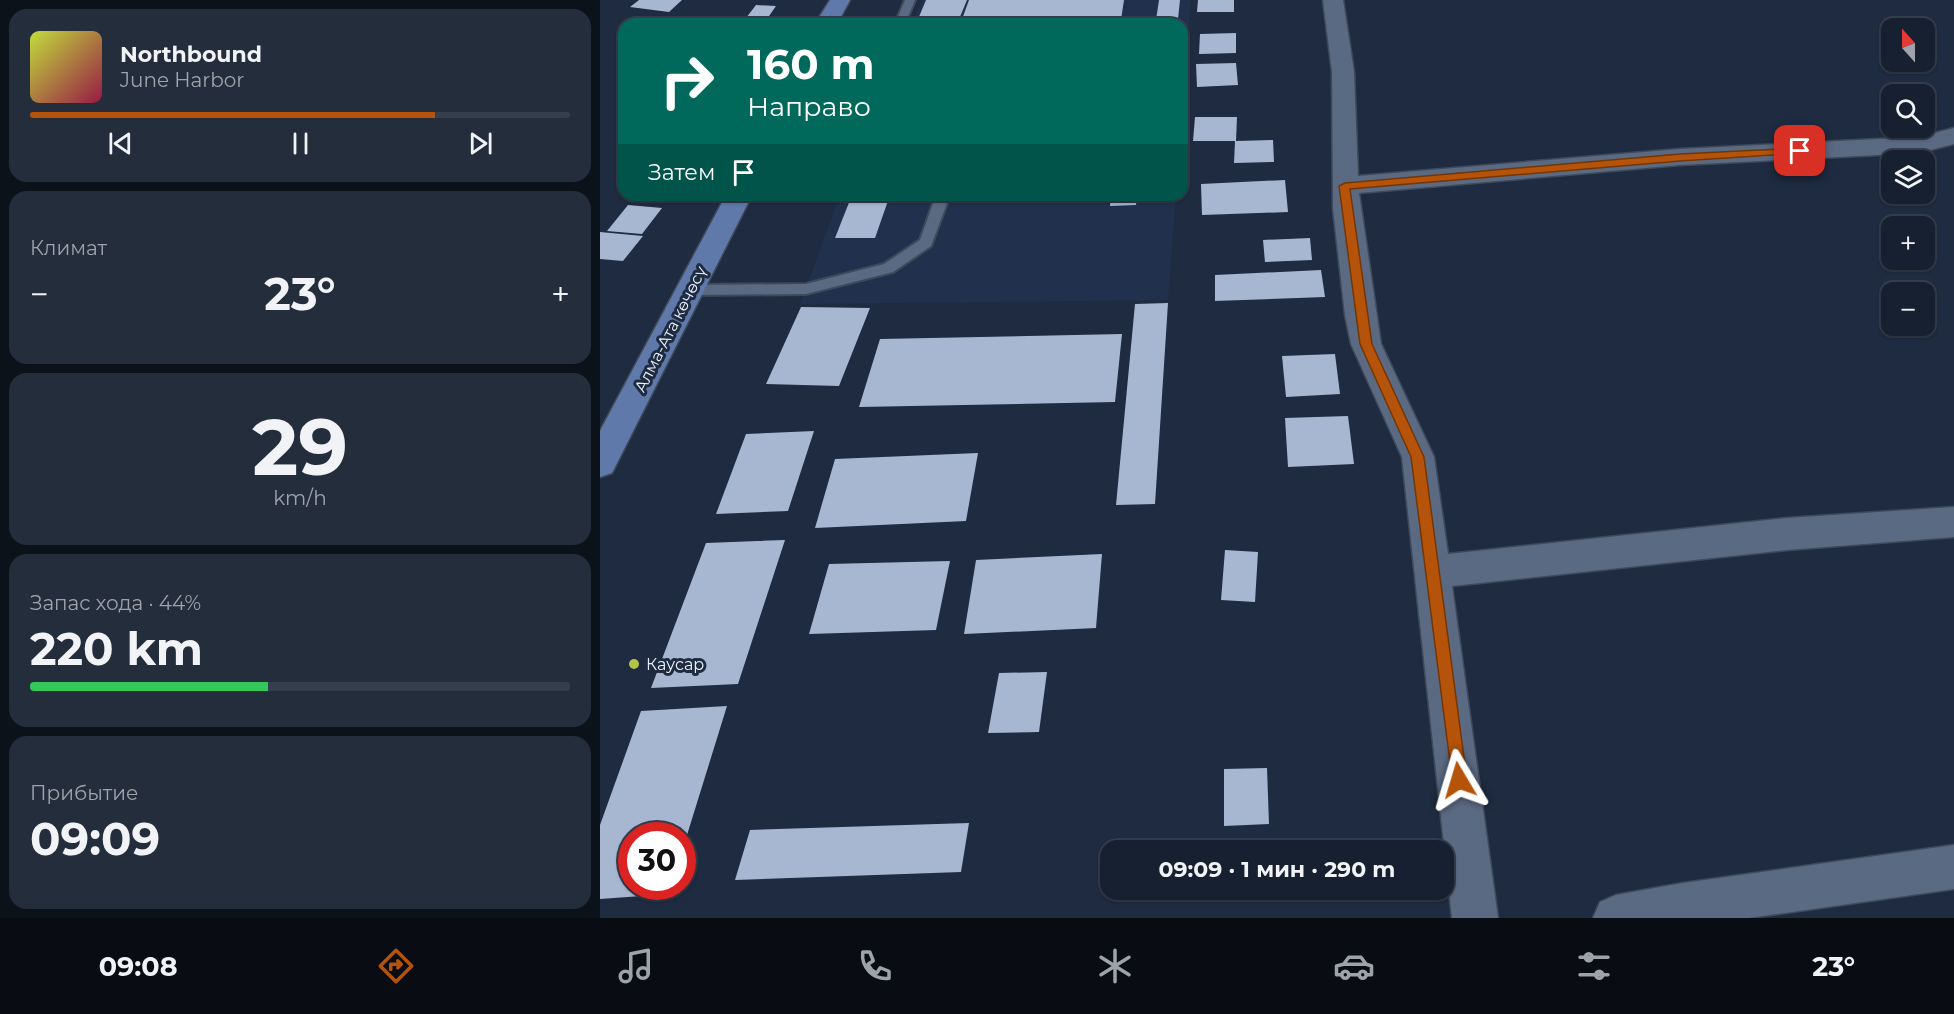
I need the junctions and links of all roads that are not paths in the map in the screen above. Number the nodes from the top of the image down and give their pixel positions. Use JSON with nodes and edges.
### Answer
{"nodes":[{"id":1,"x":840,"y":0,"type":"edge"},
{"id":2,"x":910,"y":0,"type":"edge"},
{"id":3,"x":1333,"y":0,"type":"edge"},
{"id":4,"x":830,"y":18,"type":"edge"},
{"id":5,"x":902,"y":18,"type":"edge"},
{"id":6,"x":1954,"y":136,"type":"edge"},
{"id":7,"x":1345,"y":186,"type":"junction"},
{"id":8,"x":736,"y":201,"type":"edge"},
{"id":9,"x":941,"y":201,"type":"edge"},
{"id":10,"x":691,"y":290,"type":"junction"},
{"id":11,"x":600,"y":464,"type":"edge"},
{"id":12,"x":1954,"y":522,"type":"edge"},
{"id":13,"x":1433,"y":572,"type":"junction"},
{"id":14,"x":1954,"y":867,"type":"edge"},
{"id":15,"x":1475,"y":918,"type":"edge"},
{"id":16,"x":1616,"y":918,"type":"edge"}],
"edges":[{"from":1,"to":4,"type":"main road"},
{"from":2,"to":5,"type":"lane"},
{"from":3,"to":7,"type":"street"},
{"from":6,"to":7,"type":"street"},
{"from":7,"to":13,"type":"street"},
{"from":8,"to":10,"type":"main road","name":"Алма-Ата көчөсү"},
{"from":9,"to":10,"type":"lane"},
{"from":10,"to":11,"type":"main road","name":"Алма-Ата көчөсү"},
{"from":12,"to":13,"type":"street"},
{"from":13,"to":15,"type":"street"},
{"from":14,"to":16,"type":"street"}]}
